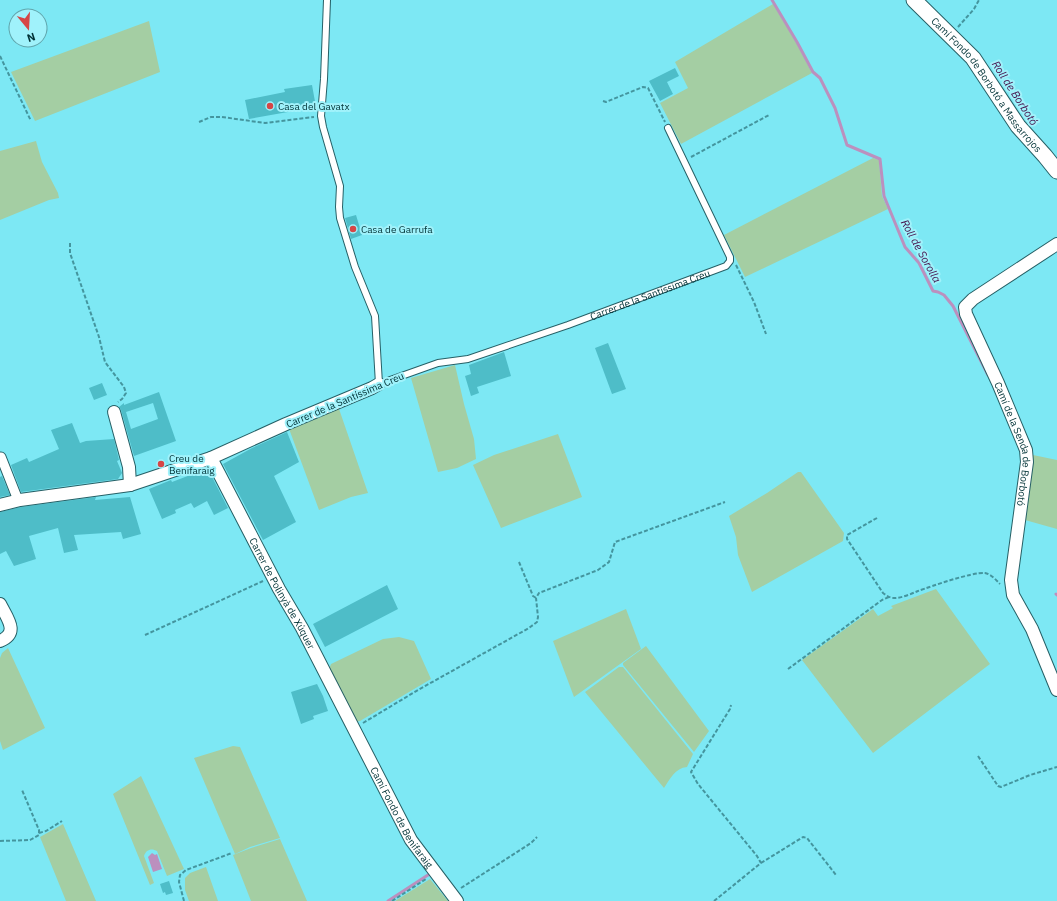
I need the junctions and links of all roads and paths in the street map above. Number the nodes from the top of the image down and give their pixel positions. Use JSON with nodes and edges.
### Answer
{"nodes":[{"id":1,"x":327,"y":0,"type":"edge"},
{"id":2,"x":914,"y":0,"type":"edge"},
{"id":3,"x":979,"y":0,"type":"edge"},
{"id":4,"x":949,"y":34,"type":"junction"},
{"id":5,"x":0,"y":56,"type":"edge"},
{"id":6,"x":603,"y":101,"type":"dead end"},
{"id":7,"x":769,"y":115,"type":"dead end"},
{"id":8,"x":321,"y":116,"type":"junction"},
{"id":9,"x":31,"y":121,"type":"dead end"},
{"id":10,"x":199,"y":122,"type":"dead end"},
{"id":11,"x":668,"y":128,"type":"joint"},
{"id":12,"x":685,"y":160,"type":"junction"},
{"id":13,"x":1057,"y":172,"type":"edge"},
{"id":14,"x":70,"y":243,"type":"dead end"},
{"id":15,"x":1057,"y":244,"type":"edge"},
{"id":16,"x":730,"y":262,"type":"junction"},
{"id":17,"x":766,"y":334,"type":"dead end"},
{"id":18,"x":379,"y":384,"type":"junction"},
{"id":19,"x":114,"y":412,"type":"joint"},
{"id":20,"x":1,"y":457,"type":"edge"},
{"id":21,"x":211,"y":458,"type":"junction"},
{"id":22,"x":130,"y":485,"type":"junction"},
{"id":23,"x":16,"y":495,"type":"dead end"},
{"id":24,"x":725,"y":502,"type":"dead end"},
{"id":25,"x":0,"y":505,"type":"edge"},
{"id":26,"x":876,"y":518,"type":"dead end"},
{"id":27,"x":519,"y":562,"type":"dead end"},
{"id":28,"x":273,"y":577,"type":"junction"},
{"id":29,"x":1013,"y":595,"type":"junction"},
{"id":30,"x":889,"y":597,"type":"junction"},
{"id":31,"x":536,"y":598,"type":"junction"},
{"id":32,"x":0,"y":604,"type":"edge"},
{"id":33,"x":145,"y":635,"type":"dead end"},
{"id":34,"x":0,"y":641,"type":"edge"},
{"id":35,"x":788,"y":669,"type":"dead end"},
{"id":36,"x":1057,"y":690,"type":"edge"},
{"id":37,"x":731,"y":705,"type":"dead end"},
{"id":38,"x":354,"y":729,"type":"junction"},
{"id":39,"x":978,"y":756,"type":"dead end"},
{"id":40,"x":1057,"y":767,"type":"edge"},
{"id":41,"x":22,"y":790,"type":"dead end"},
{"id":42,"x":62,"y":821,"type":"dead end"},
{"id":43,"x":39,"y":833,"type":"junction"},
{"id":44,"x":537,"y":837,"type":"dead end"},
{"id":45,"x":0,"y":841,"type":"edge"},
{"id":46,"x":232,"y":853,"type":"dead end"},
{"id":47,"x":761,"y":864,"type":"junction"},
{"id":48,"x":436,"y":873,"type":"junction"},
{"id":49,"x":836,"y":875,"type":"dead end"},
{"id":50,"x":454,"y":897,"type":"edge"},
{"id":51,"x":184,"y":901,"type":"edge"},
{"id":52,"x":392,"y":901,"type":"edge"},
{"id":53,"x":714,"y":901,"type":"edge"}],
"edges":[{"from":1,"to":8,"type":"lane"},
{"from":2,"to":4,"type":"street","name":"Camí Fondo de Borbotó a Massarrojos"},
{"from":3,"to":4,"type":"path"},
{"from":4,"to":13,"type":"street","name":"Camí Fondo de Borbotó a Massarrojos"},
{"from":5,"to":9,"type":"path"},
{"from":6,"to":11,"type":"path"},
{"from":7,"to":12,"type":"path"},
{"from":8,"to":10,"type":"path"},
{"from":8,"to":18,"type":"lane"},
{"from":11,"to":12,"type":"lane"},
{"from":12,"to":16,"type":"lane"},
{"from":14,"to":19,"type":"path"},
{"from":15,"to":29,"type":"street","name":"Camí de la Senda de Borbotó"},
{"from":16,"to":17,"type":"path"},
{"from":16,"to":18,"type":"lane","name":"Carrer de la Santíssima Creu"},
{"from":18,"to":21,"type":"street","name":"Carrer de la Santíssima Creu"},
{"from":19,"to":22,"type":"street"},
{"from":20,"to":23,"type":"street"},
{"from":21,"to":22,"type":"street","name":"Carrer de la Santíssima Creu"},
{"from":21,"to":28,"type":"street","name":"Carrer de Polinyà de Xúquer"},
{"from":22,"to":25,"type":"street","name":"Carrer de la Santíssima Creu"},
{"from":24,"to":31,"type":"path"},
{"from":26,"to":30,"type":"path"},
{"from":27,"to":31,"type":"path"},
{"from":28,"to":33,"type":"path"},
{"from":28,"to":38,"type":"street","name":"Carrer de Polinyà de Xúquer"},
{"from":29,"to":30,"type":"path"},
{"from":29,"to":36,"type":"street","name":"Camí de la Senda de Borbotó"},
{"from":30,"to":35,"type":"path"},
{"from":31,"to":38,"type":"path"},
{"from":32,"to":34,"type":"street"},
{"from":37,"to":47,"type":"path"},
{"from":38,"to":48,"type":"street","name":"Camí Fondo de Benifaraig"},
{"from":39,"to":40,"type":"path"},
{"from":41,"to":43,"type":"path"},
{"from":42,"to":43,"type":"path"},
{"from":43,"to":45,"type":"path"},
{"from":44,"to":50,"type":"path"},
{"from":46,"to":51,"type":"path"},
{"from":47,"to":49,"type":"path"},
{"from":47,"to":53,"type":"path"},
{"from":48,"to":50,"type":"street","name":"Camí Fondo de Benifaraig"},
{"from":48,"to":52,"type":"path"}]}
